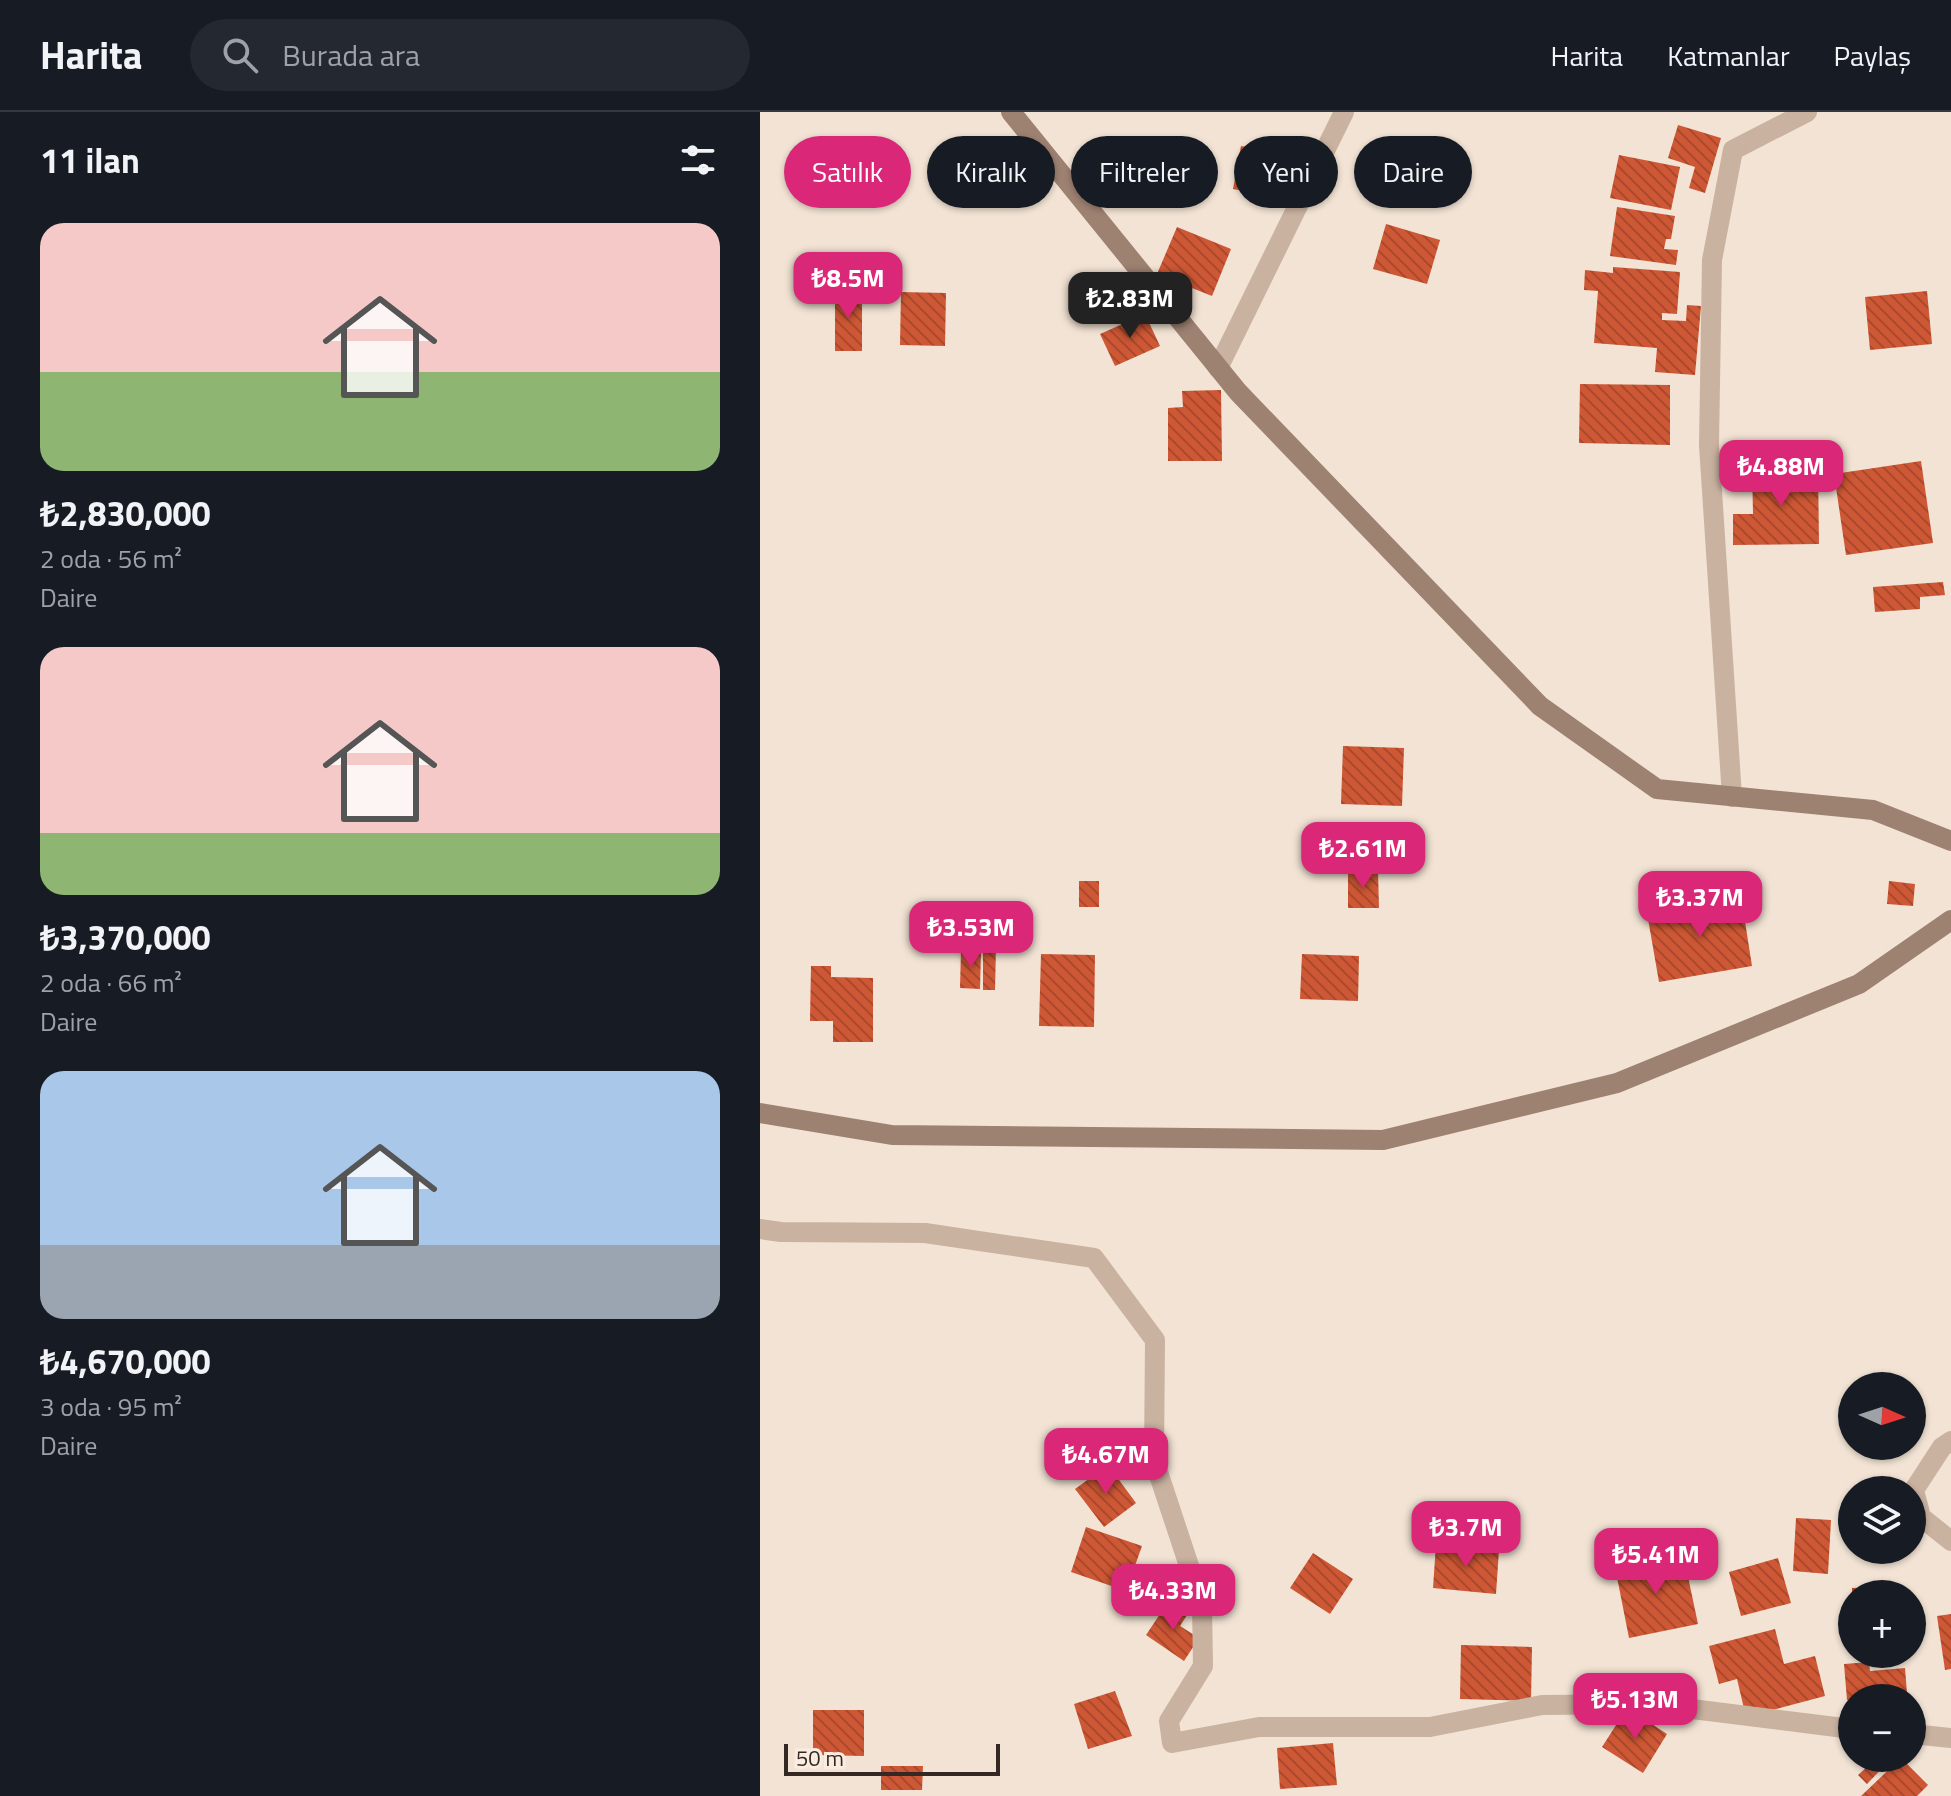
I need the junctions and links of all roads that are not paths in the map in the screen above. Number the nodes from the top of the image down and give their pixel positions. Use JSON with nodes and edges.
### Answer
{"nodes":[{"id":1,"x":1011,"y":112,"type":"edge"},
{"id":2,"x":1344,"y":112,"type":"edge"},
{"id":3,"x":1807,"y":112,"type":"edge"},
{"id":4,"x":1218,"y":368,"type":"junction"},
{"id":5,"x":1732,"y":797,"type":"junction"},
{"id":6,"x":1951,"y":841,"type":"edge"},
{"id":7,"x":1951,"y":920,"type":"edge"},
{"id":8,"x":760,"y":1113,"type":"edge"},
{"id":9,"x":760,"y":1229,"type":"edge"},
{"id":10,"x":1951,"y":1441,"type":"edge"},
{"id":11,"x":1951,"y":1541,"type":"edge"},
{"id":12,"x":1838,"y":1727,"type":"edge"},
{"id":13,"x":1926,"y":1735,"type":"edge"},
{"id":14,"x":1951,"y":1738,"type":"edge"}],
"edges":[{"from":1,"to":4,"type":"street"},
{"from":2,"to":4,"type":"street"},
{"from":3,"to":5,"type":"street"},
{"from":4,"to":5,"type":"street"},
{"from":5,"to":6,"type":"street"},
{"from":7,"to":8,"type":"street"},
{"from":9,"to":12,"type":"street"},
{"from":10,"to":11,"type":"street"},
{"from":13,"to":14,"type":"street"}]}
